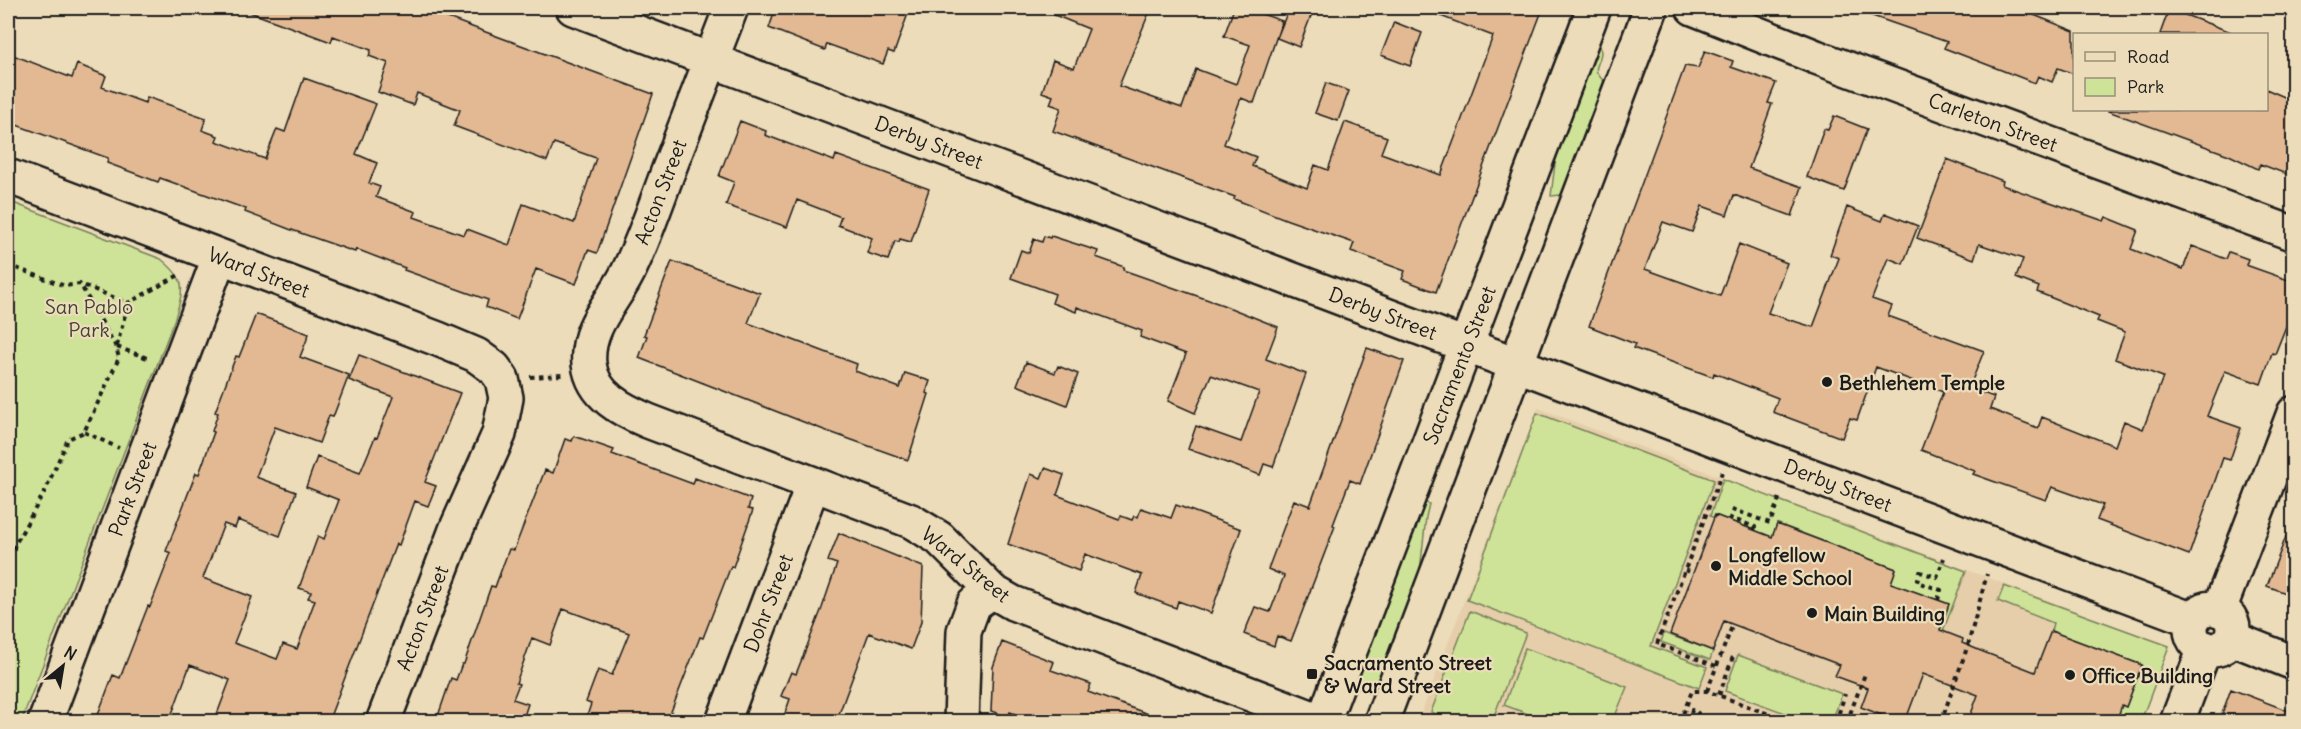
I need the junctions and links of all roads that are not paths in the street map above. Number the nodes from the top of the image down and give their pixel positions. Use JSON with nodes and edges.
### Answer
{"nodes":[{"id":1,"x":573,"y":8,"type":"edge"},
{"id":2,"x":731,"y":8,"type":"edge"},
{"id":3,"x":1594,"y":8,"type":"edge"},
{"id":4,"x":1651,"y":8,"type":"edge"},
{"id":5,"x":1693,"y":8,"type":"edge"},
{"id":6,"x":711,"y":60,"type":"junction"},
{"id":7,"x":8,"y":176,"type":"edge"},
{"id":8,"x":2294,"y":234,"type":"edge"},
{"id":9,"x":219,"y":258,"type":"junction"},
{"id":10,"x":1467,"y":344,"type":"junction"},
{"id":11,"x":1516,"y":363,"type":"junction"},
{"id":12,"x":591,"y":373,"type":"joint"},
{"id":13,"x":502,"y":379,"type":"joint"},
{"id":14,"x":2294,"y":413,"type":"edge"},
{"id":15,"x":813,"y":484,"type":"junction"},
{"id":16,"x":992,"y":591,"type":"junction"},
{"id":17,"x":2212,"y":629,"type":"junction"},
{"id":18,"x":2294,"y":663,"type":"edge"},
{"id":19,"x":45,"y":722,"type":"edge"},
{"id":20,"x":383,"y":722,"type":"edge"},
{"id":21,"x":723,"y":722,"type":"edge"},
{"id":22,"x":961,"y":722,"type":"edge"},
{"id":23,"x":1323,"y":722,"type":"edge"},
{"id":24,"x":1381,"y":722,"type":"edge"},
{"id":25,"x":2177,"y":722,"type":"edge"}],
"edges":[{"from":1,"to":6,"type":"street","name":"Derby Street"},
{"from":2,"to":6,"type":"street","name":"Acton Street"},
{"from":3,"to":10,"type":"street","name":"Sacramento Street"},
{"from":4,"to":11,"type":"street"},
{"from":5,"to":8,"type":"street","name":"Carleton Street"},
{"from":6,"to":10,"type":"street","name":"Derby Street"},
{"from":6,"to":12,"type":"street","name":"Acton Street"},
{"from":7,"to":9,"type":"street","name":"Ward Street"},
{"from":9,"to":13,"type":"street","name":"Ward Street"},
{"from":9,"to":19,"type":"street","name":"Park Street"},
{"from":10,"to":11,"type":"street","name":"Derby Street"},
{"from":10,"to":23,"type":"street","name":"Sacramento Street"},
{"from":11,"to":17,"type":"street","name":"Derby Street"},
{"from":11,"to":24,"type":"street"},
{"from":12,"to":15,"type":"street","name":"Ward Street"},
{"from":13,"to":20,"type":"street","name":"Acton Street"},
{"from":14,"to":17,"type":"street"},
{"from":15,"to":16,"type":"street","name":"Ward Street"},
{"from":15,"to":21,"type":"street","name":"Dohr Street"},
{"from":16,"to":22,"type":"street"},
{"from":16,"to":23,"type":"street","name":"Ward Street"},
{"from":17,"to":18,"type":"street","name":"Derby Street"},
{"from":17,"to":25,"type":"street"}]}
